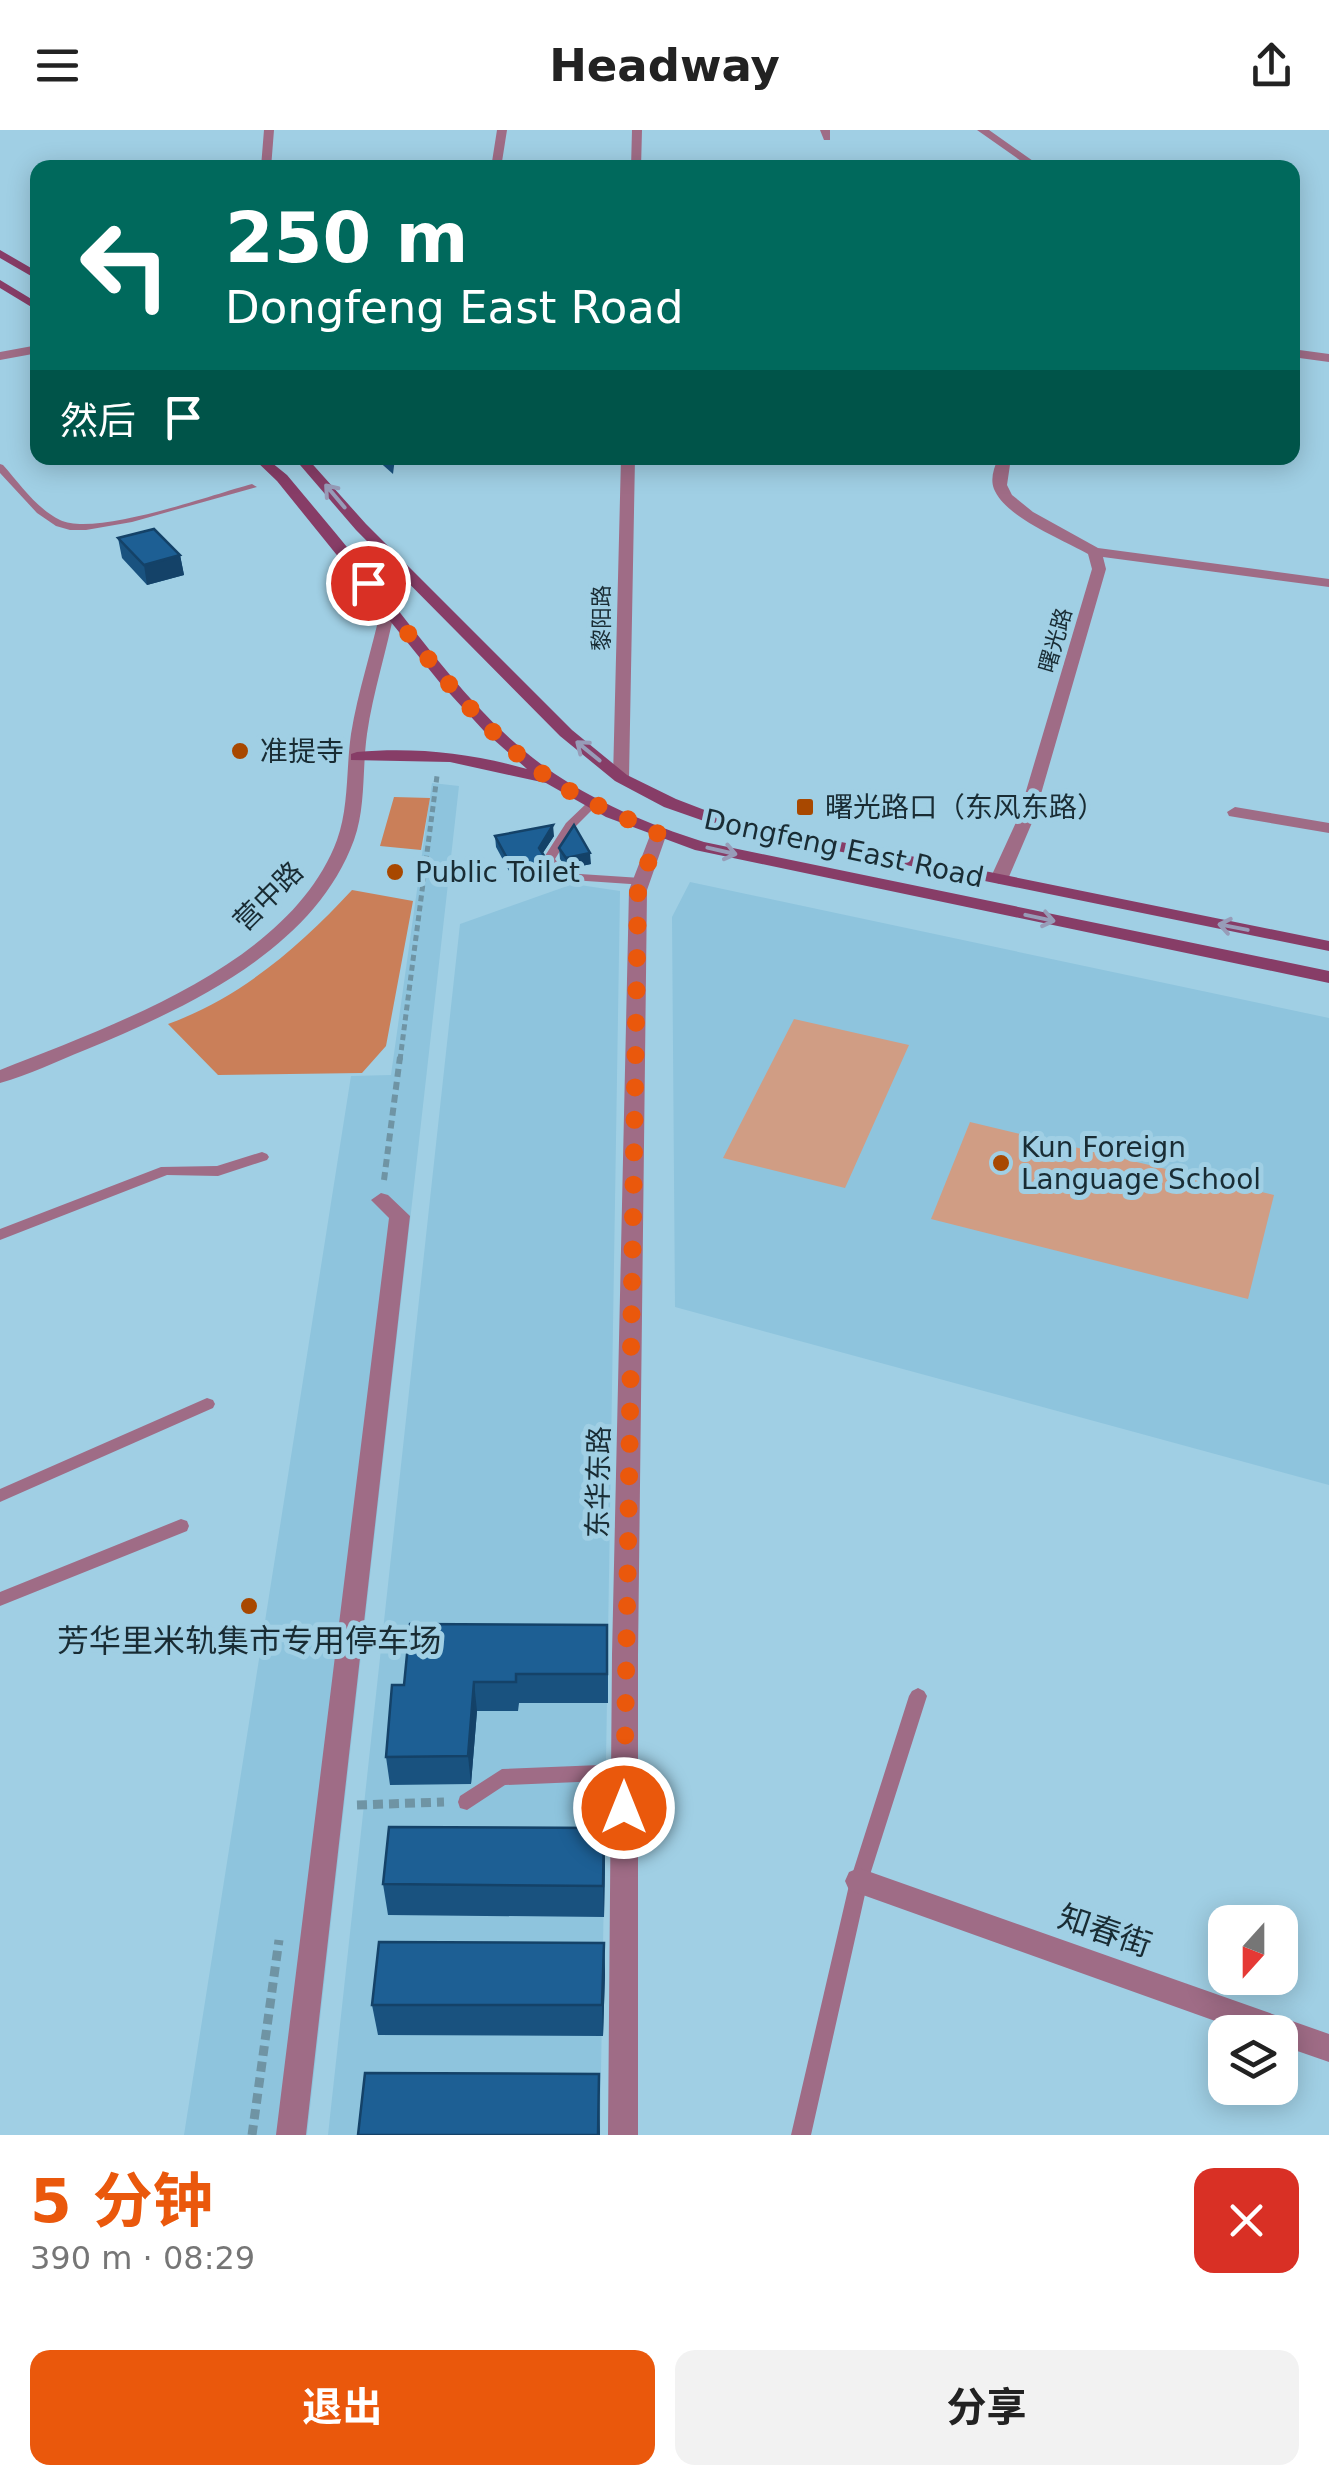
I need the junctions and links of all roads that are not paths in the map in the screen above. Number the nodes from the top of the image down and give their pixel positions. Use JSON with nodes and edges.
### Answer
{"nodes":[{"id":1,"x":269,"y":130,"type":"edge"},
{"id":2,"x":502,"y":130,"type":"edge"},
{"id":3,"x":637,"y":130,"type":"edge"},
{"id":4,"x":982,"y":130,"type":"edge"},
{"id":5,"x":267,"y":160,"type":"edge"},
{"id":6,"x":497,"y":160,"type":"edge"},
{"id":7,"x":636,"y":160,"type":"edge"},
{"id":8,"x":1026,"y":160,"type":"edge"},
{"id":9,"x":0,"y":253,"type":"edge"},
{"id":10,"x":30,"y":272,"type":"edge"},
{"id":11,"x":0,"y":283,"type":"edge"},
{"id":12,"x":30,"y":303,"type":"edge"},
{"id":13,"x":30,"y":350,"type":"edge"},
{"id":14,"x":1300,"y":353,"type":"edge"},
{"id":15,"x":0,"y":356,"type":"edge"},
{"id":16,"x":1329,"y":358,"type":"edge"},
{"id":17,"x":267,"y":465,"type":"edge"},
{"id":18,"x":306,"y":465,"type":"edge"},
{"id":19,"x":628,"y":465,"type":"edge"},
{"id":20,"x":1001,"y":465,"type":"edge"},
{"id":21,"x":0,"y":466,"type":"edge"},
{"id":22,"x":252,"y":487,"type":"dead end"},
{"id":23,"x":1094,"y":552,"type":"junction"},
{"id":24,"x":1329,"y":583,"type":"edge"},
{"id":25,"x":388,"y":608,"type":"junction"},
{"id":26,"x":356,"y":757,"type":"junction"},
{"id":27,"x":621,"y":778,"type":"junction"},
{"id":28,"x":561,"y":786,"type":"junction"},
{"id":29,"x":593,"y":803,"type":"junction"},
{"id":30,"x":1235,"y":812,"type":"dead end"},
{"id":31,"x":1329,"y":828,"type":"edge"},
{"id":32,"x":659,"y":834,"type":"junction"},
{"id":33,"x":1000,"y":878,"type":"junction"},
{"id":34,"x":641,"y":882,"type":"junction"},
{"id":35,"x":1329,"y":946,"type":"edge"},
{"id":36,"x":1329,"y":977,"type":"edge"},
{"id":37,"x":0,"y":1077,"type":"edge"},
{"id":38,"x":262,"y":1157,"type":"dead end"},
{"id":39,"x":381,"y":1200,"type":"dead end"},
{"id":40,"x":0,"y":1235,"type":"edge"},
{"id":41,"x":207,"y":1404,"type":"dead end"},
{"id":42,"x":0,"y":1496,"type":"edge"},
{"id":43,"x":181,"y":1526,"type":"dead end"},
{"id":44,"x":0,"y":1599,"type":"edge"},
{"id":45,"x":918,"y":1696,"type":"dead end"},
{"id":46,"x":624,"y":1772,"type":"junction"},
{"id":47,"x":467,"y":1802,"type":"road end"},
{"id":48,"x":858,"y":1881,"type":"junction"},
{"id":49,"x":1329,"y":2048,"type":"edge"},
{"id":50,"x":291,"y":2135,"type":"edge"},
{"id":51,"x":623,"y":2135,"type":"edge"},
{"id":52,"x":802,"y":2135,"type":"edge"}],
"edges":[{"from":1,"to":5,"type":"street"},
{"from":2,"to":6,"type":"street"},
{"from":3,"to":7,"type":"street"},
{"from":4,"to":8,"type":"street"},
{"from":9,"to":10,"type":"main road"},
{"from":11,"to":12,"type":"main road"},
{"from":13,"to":15,"type":"street"},
{"from":14,"to":16,"type":"street"},
{"from":17,"to":25,"type":"main road","name":"Dongfeng East Road"},
{"from":27,"to":18,"type":"main road","name":"Dongfeng East Road","one_way":true},
{"from":19,"to":27,"type":"street","name":"黎阳路"},
{"from":20,"to":23,"type":"street"},
{"from":21,"to":22,"type":"lane"},
{"from":23,"to":24,"type":"street"},
{"from":23,"to":33,"type":"street","name":"曙光路"},
{"from":25,"to":26,"type":"street","name":"营中路"},
{"from":25,"to":28,"type":"main road","name":"Dongfeng East Road"},
{"from":26,"to":28,"type":"main road"},
{"from":26,"to":37,"type":"street","name":"营中路"},
{"from":27,"to":33,"type":"main road","name":"Dongfeng East Road"},
{"from":28,"to":29,"type":"main road","name":"Dongfeng East Road"},
{"from":29,"to":32,"type":"main road","name":"Dongfeng East Road"},
{"from":29,"to":34,"type":"lane"},
{"from":30,"to":31,"type":"street"},
{"from":32,"to":34,"type":"street","name":"东华东路"},
{"from":32,"to":36,"type":"main road","name":"Dongfeng East Road","one_way":true},
{"from":35,"to":33,"type":"main road","name":"Dongfeng East Road","one_way":true},
{"from":34,"to":46,"type":"street","name":"东华东路"},
{"from":38,"to":40,"type":"lane"},
{"from":39,"to":50,"type":"street"},
{"from":41,"to":42,"type":"lane"},
{"from":43,"to":44,"type":"lane"},
{"from":45,"to":48,"type":"lane"},
{"from":46,"to":47,"type":"lane"},
{"from":46,"to":51,"type":"street","name":"东华东路"},
{"from":48,"to":49,"type":"street","name":"知春街"},
{"from":48,"to":52,"type":"lane"}]}
